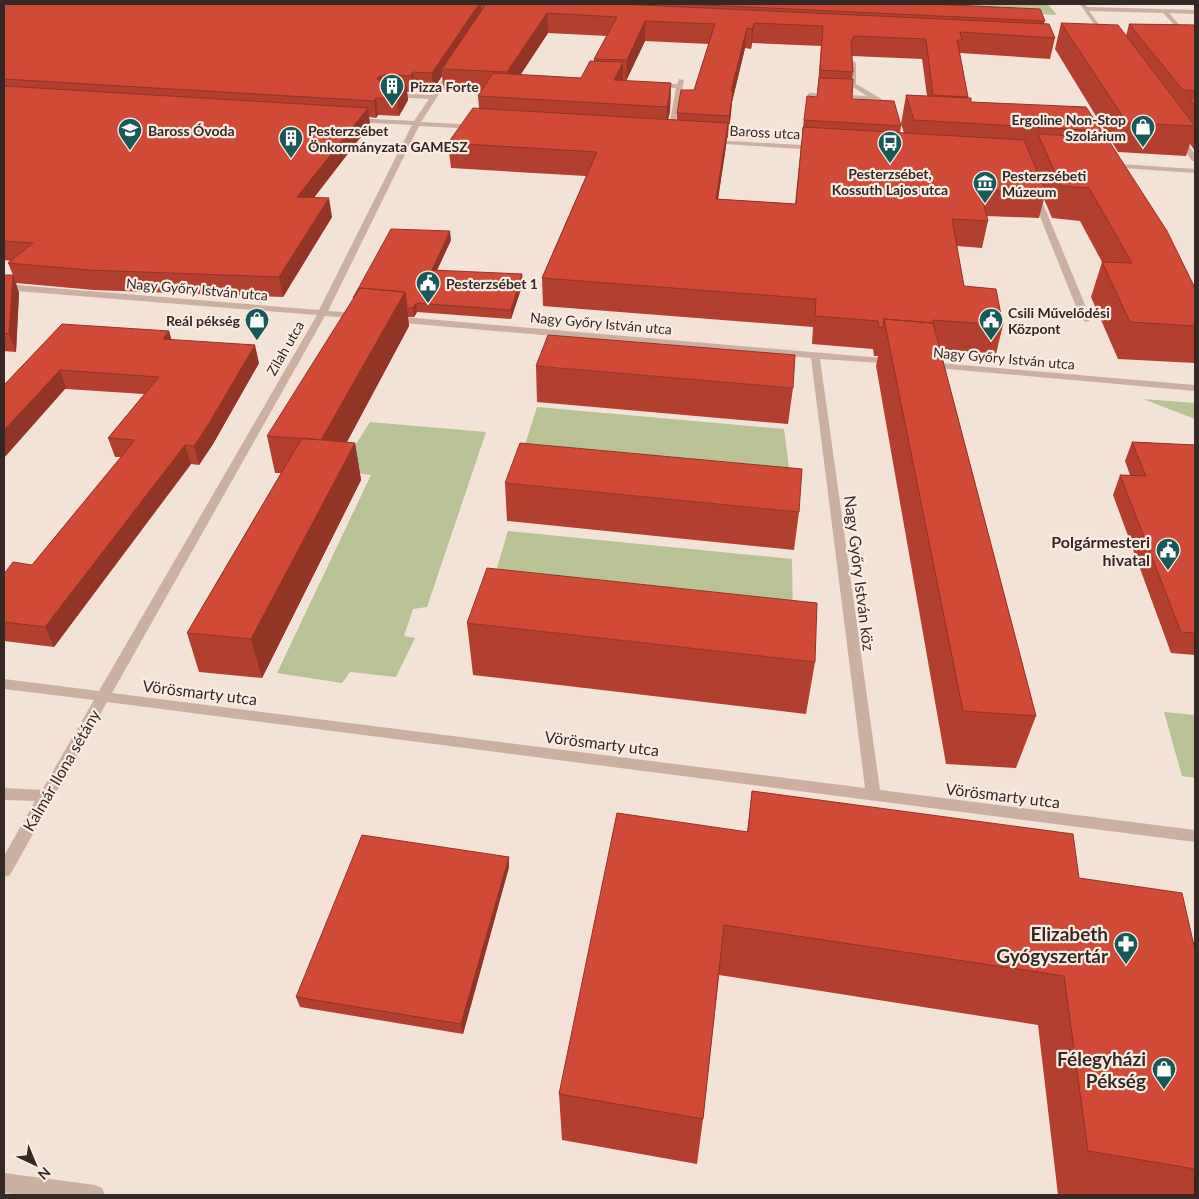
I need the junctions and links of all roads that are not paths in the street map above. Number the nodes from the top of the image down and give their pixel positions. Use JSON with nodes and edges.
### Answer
{"nodes":[{"id":1,"x":1083,"y":6,"type":"edge"},
{"id":2,"x":1164,"y":11,"type":"junction"},
{"id":3,"x":1195,"y":12,"type":"edge"},
{"id":4,"x":1102,"y":43,"type":"edge"},
{"id":5,"x":1195,"y":45,"type":"edge"},
{"id":6,"x":853,"y":63,"type":"edge"},
{"id":7,"x":454,"y":66,"type":"edge"},
{"id":8,"x":650,"y":86,"type":"edge"},
{"id":9,"x":384,"y":95,"type":"edge"},
{"id":10,"x":810,"y":95,"type":"edge"},
{"id":11,"x":434,"y":97,"type":"junction"},
{"id":12,"x":878,"y":99,"type":"junction"},
{"id":13,"x":896,"y":119,"type":"edge"},
{"id":14,"x":342,"y":120,"type":"edge"},
{"id":15,"x":416,"y":124,"type":"junction"},
{"id":16,"x":481,"y":128,"type":"edge"},
{"id":17,"x":1174,"y":131,"type":"edge"},
{"id":18,"x":660,"y":139,"type":"edge"},
{"id":19,"x":670,"y":139,"type":"junction"},
{"id":20,"x":680,"y":140,"type":"edge"},
{"id":21,"x":699,"y":141,"type":"edge"},
{"id":22,"x":826,"y":148,"type":"edge"},
{"id":23,"x":1195,"y":159,"type":"edge"},
{"id":24,"x":1097,"y":164,"type":"edge"},
{"id":25,"x":1195,"y":171,"type":"edge"},
{"id":26,"x":1032,"y":187,"type":"edge"},
{"id":27,"x":4,"y":287,"type":"edge"},
{"id":28,"x":322,"y":314,"type":"junction"},
{"id":29,"x":1086,"y":319,"type":"dead end"},
{"id":30,"x":815,"y":355,"type":"junction"},
{"id":31,"x":900,"y":363,"type":"edge"},
{"id":32,"x":919,"y":365,"type":"edge"},
{"id":33,"x":1195,"y":388,"type":"edge"},
{"id":34,"x":4,"y":684,"type":"edge"},
{"id":35,"x":103,"y":697,"type":"junction"},
{"id":36,"x":4,"y":794,"type":"edge"},
{"id":37,"x":47,"y":796,"type":"junction"},
{"id":38,"x":873,"y":796,"type":"junction"},
{"id":39,"x":1195,"y":836,"type":"edge"},
{"id":40,"x":4,"y":870,"type":"edge"},
{"id":41,"x":4,"y":1184,"type":"edge"},
{"id":42,"x":94,"y":1195,"type":"edge"}],
"edges":[{"from":1,"to":2,"type":"street"},
{"from":1,"to":4,"type":"street"},
{"from":2,"to":3,"type":"street"},
{"from":2,"to":5,"type":"street"},
{"from":6,"to":12,"type":"street"},
{"from":7,"to":11,"type":"street","name":"Zilah utca"},
{"from":8,"to":19,"type":"street"},
{"from":9,"to":11,"type":"street"},
{"from":10,"to":12,"type":"street"},
{"from":11,"to":15,"type":"street","name":"Zilah utca"},
{"from":12,"to":13,"type":"street"},
{"from":14,"to":15,"type":"street"},
{"from":15,"to":16,"type":"street"},
{"from":15,"to":28,"type":"street","name":"Zilah utca"},
{"from":17,"to":23,"type":"street"},
{"from":18,"to":19,"type":"street"},
{"from":19,"to":20,"type":"street"},
{"from":21,"to":22,"type":"street","name":"Baross utca"},
{"from":24,"to":25,"type":"street"},
{"from":26,"to":29,"type":"street"},
{"from":27,"to":28,"type":"street","name":"Nagy Győry István utca"},
{"from":28,"to":30,"type":"street","name":"Nagy Győry István utca"},
{"from":28,"to":35,"type":"street","name":"Zilah utca"},
{"from":30,"to":31,"type":"street","name":"Nagy Győry István utca"},
{"from":30,"to":38,"type":"street","name":"Nagy Győry István köz"},
{"from":32,"to":33,"type":"street","name":"Nagy Győry István utca"},
{"from":34,"to":35,"type":"street","name":"Vörösmarty utca"},
{"from":35,"to":37,"type":"street","name":"Kalmár Ilona sétány"},
{"from":35,"to":38,"type":"street","name":"Vörösmarty utca"},
{"from":36,"to":37,"type":"street"},
{"from":37,"to":40,"type":"street","name":"Kalmár Ilona sétány"},
{"from":38,"to":39,"type":"street","name":"Vörösmarty utca"},
{"from":41,"to":42,"type":"street"}]}
